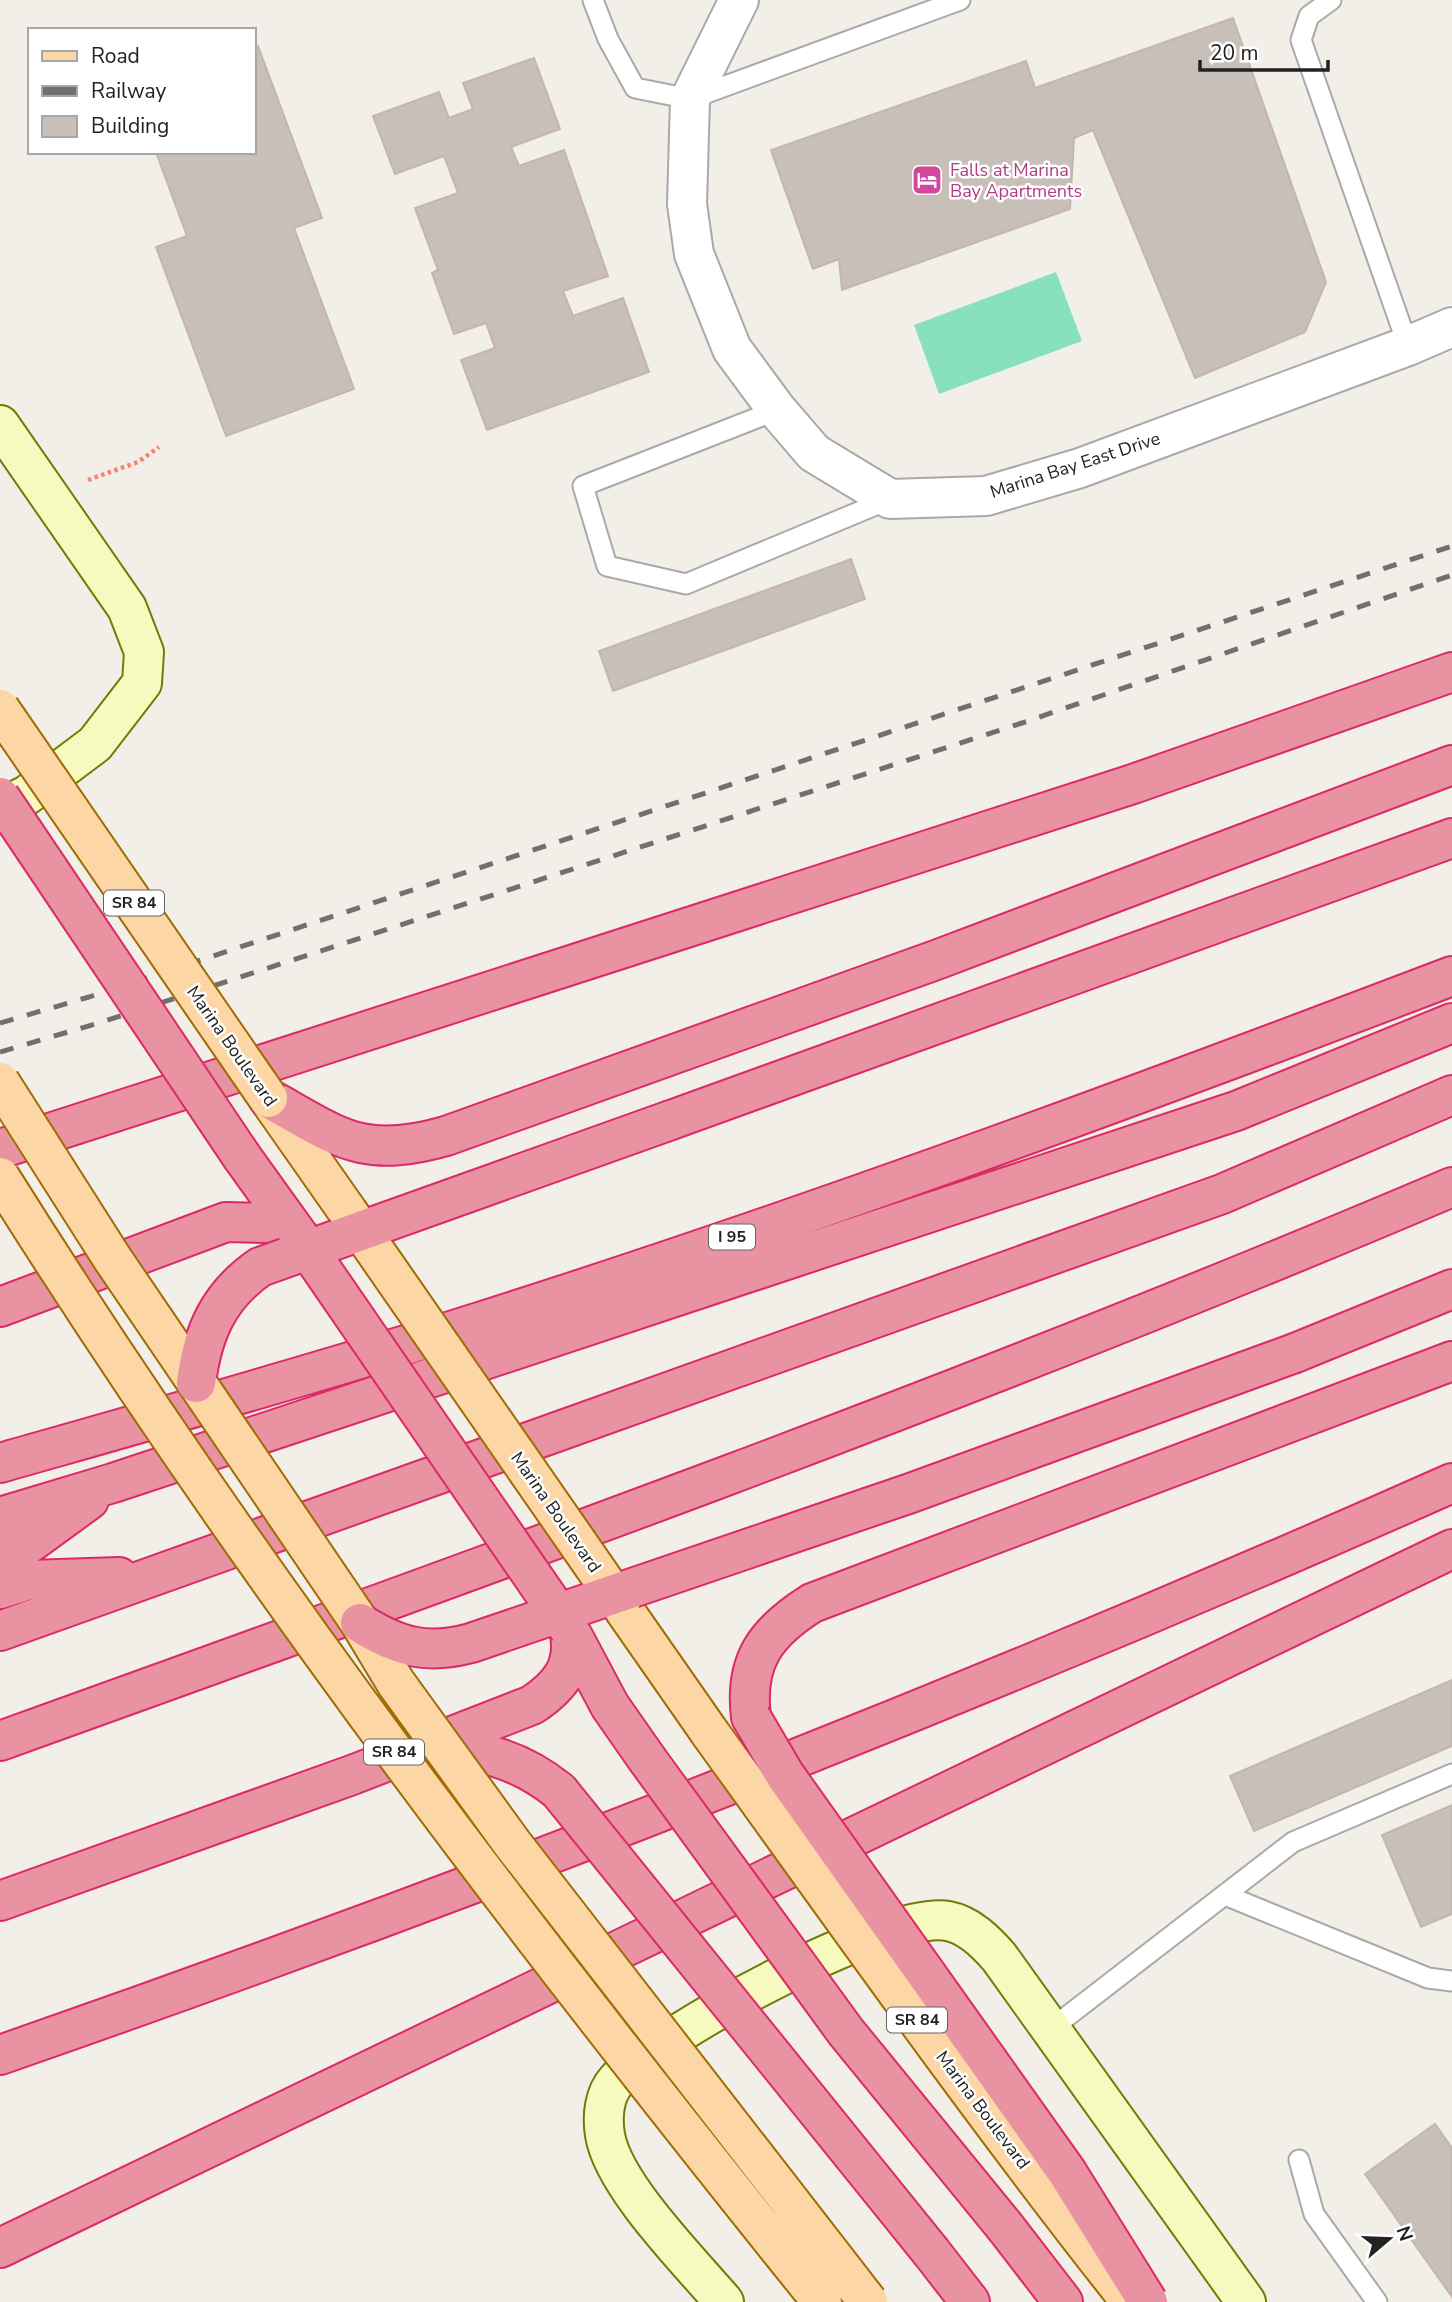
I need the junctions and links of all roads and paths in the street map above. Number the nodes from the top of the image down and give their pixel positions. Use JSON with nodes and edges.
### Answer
{"nodes":[{"id":1,"x":593,"y":0,"type":"edge"},
{"id":2,"x":739,"y":0,"type":"edge"},
{"id":3,"x":960,"y":0,"type":"edge"},
{"id":4,"x":1331,"y":0,"type":"edge"},
{"id":5,"x":690,"y":99,"type":"junction"},
{"id":6,"x":1452,"y":327,"type":"edge"},
{"id":7,"x":1408,"y":346,"type":"junction"},
{"id":8,"x":776,"y":410,"type":"junction"},
{"id":9,"x":0,"y":425,"type":"edge"},
{"id":10,"x":159,"y":446,"type":"dead end"},
{"id":11,"x":48,"y":495,"type":"junction"},
{"id":12,"x":890,"y":499,"type":"junction"},
{"id":13,"x":1452,"y":672,"type":"edge"},
{"id":14,"x":0,"y":709,"type":"edge"},
{"id":15,"x":1452,"y":765,"type":"edge"},
{"id":16,"x":0,"y":797,"type":"edge"},
{"id":17,"x":0,"y":808,"type":"edge"},
{"id":18,"x":1452,"y":838,"type":"edge"},
{"id":19,"x":1452,"y":976,"type":"edge"},
{"id":20,"x":1452,"y":1023,"type":"edge"},
{"id":21,"x":0,"y":1082,"type":"edge"},
{"id":22,"x":1452,"y":1095,"type":"edge"},
{"id":23,"x":268,"y":1098,"type":"junction"},
{"id":24,"x":0,"y":1149,"type":"edge"},
{"id":25,"x":0,"y":1177,"type":"edge"},
{"id":26,"x":1452,"y":1187,"type":"edge"},
{"id":27,"x":298,"y":1235,"type":"junction"},
{"id":28,"x":1452,"y":1289,"type":"edge"},
{"id":29,"x":0,"y":1307,"type":"edge"},
{"id":30,"x":1452,"y":1361,"type":"edge"},
{"id":31,"x":196,"y":1383,"type":"junction"},
{"id":32,"x":0,"y":1463,"type":"edge"},
{"id":33,"x":113,"y":1483,"type":"junction"},
{"id":34,"x":1452,"y":1483,"type":"edge"},
{"id":35,"x":0,"y":1517,"type":"edge"},
{"id":36,"x":1452,"y":1549,"type":"edge"},
{"id":37,"x":0,"y":1552,"type":"edge"},
{"id":38,"x":153,"y":1576,"type":"junction"},
{"id":39,"x":0,"y":1589,"type":"edge"},
{"id":40,"x":360,"y":1623,"type":"junction"},
{"id":41,"x":569,"y":1629,"type":"junction"},
{"id":42,"x":0,"y":1631,"type":"edge"},
{"id":43,"x":0,"y":1741,"type":"edge"},
{"id":44,"x":407,"y":1752,"type":"junction"},
{"id":45,"x":1452,"y":1774,"type":"edge"},
{"id":46,"x":1225,"y":1895,"type":"junction"},
{"id":47,"x":0,"y":1901,"type":"edge"},
{"id":48,"x":1452,"y":1981,"type":"edge"},
{"id":49,"x":1052,"y":2028,"type":"junction"},
{"id":50,"x":0,"y":2055,"type":"edge"},
{"id":51,"x":1299,"y":2160,"type":"dead end"},
{"id":52,"x":0,"y":2248,"type":"edge"},
{"id":53,"x":724,"y":2302,"type":"edge"},
{"id":54,"x":822,"y":2302,"type":"edge"},
{"id":55,"x":868,"y":2302,"type":"edge"},
{"id":56,"x":970,"y":2302,"type":"edge"},
{"id":57,"x":1063,"y":2302,"type":"edge"},
{"id":58,"x":1130,"y":2302,"type":"edge"},
{"id":59,"x":1148,"y":2302,"type":"edge"},
{"id":60,"x":1246,"y":2302,"type":"edge"},
{"id":61,"x":1377,"y":2302,"type":"edge"}],
"edges":[{"from":1,"to":5,"type":"lane"},
{"from":2,"to":5,"type":"street"},
{"from":3,"to":5,"type":"lane"},
{"from":4,"to":7,"type":"lane"},
{"from":5,"to":8,"type":"street"},
{"from":6,"to":7,"type":"street","name":"Marina Bay East Drive"},
{"from":7,"to":12,"type":"street","name":"Marina Bay East Drive"},
{"from":8,"to":12,"type":"street"},
{"from":8,"to":12,"type":"lane"},
{"from":9,"to":11,"type":"main road"},
{"from":10,"to":11,"type":"path"},
{"from":11,"to":17,"type":"main road"},
{"from":13,"to":24,"type":"highway"},
{"from":14,"to":23,"type":"main road","name":"Marina Boulevard","number":"SR 84","bridge":true},
{"from":15,"to":23,"type":"highway"},
{"from":16,"to":27,"type":"highway","bridge":true},
{"from":18,"to":31,"type":"highway","bridge":true},
{"from":19,"to":32,"type":"highway","number":"I 95"},
{"from":20,"to":33,"type":"highway"},
{"from":21,"to":31,"type":"main road","bridge":true},
{"from":22,"to":38,"type":"highway"},
{"from":23,"to":58,"type":"main road","name":"Marina Boulevard","number":"SR 84","bridge":true},
{"from":25,"to":54,"type":"main road","number":"SR 84","bridge":true},
{"from":26,"to":43,"type":"highway"},
{"from":27,"to":29,"type":"highway"},
{"from":27,"to":41,"type":"highway","bridge":true},
{"from":28,"to":40,"type":"highway","bridge":true},
{"from":30,"to":59,"type":"highway","bridge":true},
{"from":31,"to":40,"type":"main road","bridge":true},
{"from":33,"to":35,"type":"highway"},
{"from":33,"to":37,"type":"highway"},
{"from":34,"to":50,"type":"highway"},
{"from":36,"to":52,"type":"highway"},
{"from":38,"to":39,"type":"highway"},
{"from":38,"to":42,"type":"highway"},
{"from":40,"to":55,"type":"main road","bridge":true},
{"from":41,"to":44,"type":"highway"},
{"from":41,"to":57,"type":"highway","bridge":true},
{"from":44,"to":47,"type":"highway"},
{"from":44,"to":56,"type":"highway","bridge":true},
{"from":45,"to":46,"type":"lane"},
{"from":46,"to":48,"type":"lane"},
{"from":46,"to":49,"type":"lane"},
{"from":49,"to":53,"type":"main road"},
{"from":49,"to":60,"type":"main road"},
{"from":51,"to":61,"type":"lane"}]}
